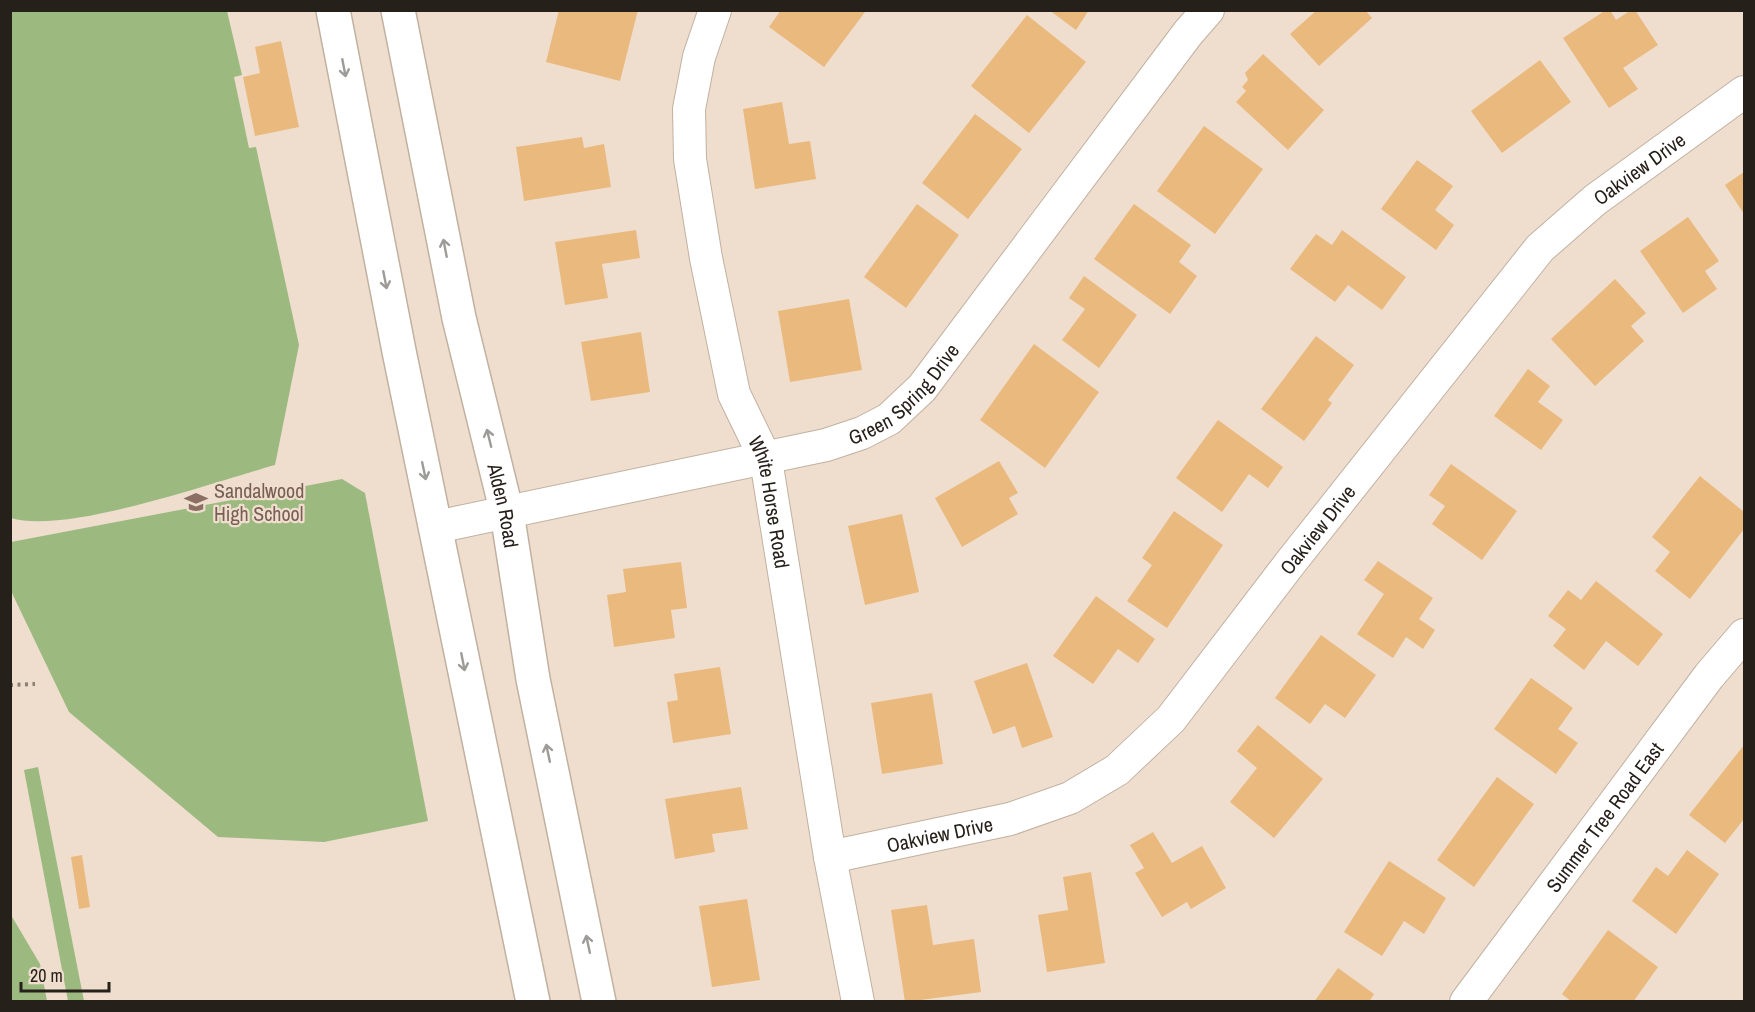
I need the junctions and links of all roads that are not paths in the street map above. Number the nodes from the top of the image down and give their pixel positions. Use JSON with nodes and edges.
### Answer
{"nodes":[{"id":1,"x":333,"y":10,"type":"edge"},
{"id":2,"x":398,"y":10,"type":"edge"},
{"id":3,"x":715,"y":10,"type":"edge"},
{"id":4,"x":1208,"y":10,"type":"edge"},
{"id":5,"x":1744,"y":92,"type":"edge"},
{"id":6,"x":766,"y":459,"type":"junction"},
{"id":7,"x":507,"y":513,"type":"junction"},
{"id":8,"x":436,"y":527,"type":"junction"},
{"id":9,"x":1744,"y":635,"type":"edge"},
{"id":10,"x":830,"y":857,"type":"junction"},
{"id":11,"x":533,"y":1002,"type":"edge"},
{"id":12,"x":599,"y":1002,"type":"edge"},
{"id":13,"x":858,"y":1002,"type":"edge"},
{"id":14,"x":1466,"y":1002,"type":"edge"}],
"edges":[{"from":1,"to":8,"type":"street","one_way":true},
{"from":7,"to":2,"type":"street","name":"Alden Road","one_way":true},
{"from":3,"to":6,"type":"street","name":"White Horse Road"},
{"from":4,"to":6,"type":"street","name":"Green Spring Drive"},
{"from":5,"to":10,"type":"street","name":"Oakview Drive"},
{"from":6,"to":7,"type":"street","name":"Green Spring Drive"},
{"from":6,"to":10,"type":"street","name":"White Horse Road"},
{"from":7,"to":8,"type":"street","name":"Green Spring Drive"},
{"from":12,"to":7,"type":"street","name":"Alden Road","one_way":true},
{"from":8,"to":11,"type":"street","one_way":true},
{"from":9,"to":14,"type":"street","name":"Summer Tree Road East"},
{"from":10,"to":13,"type":"street","name":"White Horse Road"}]}
